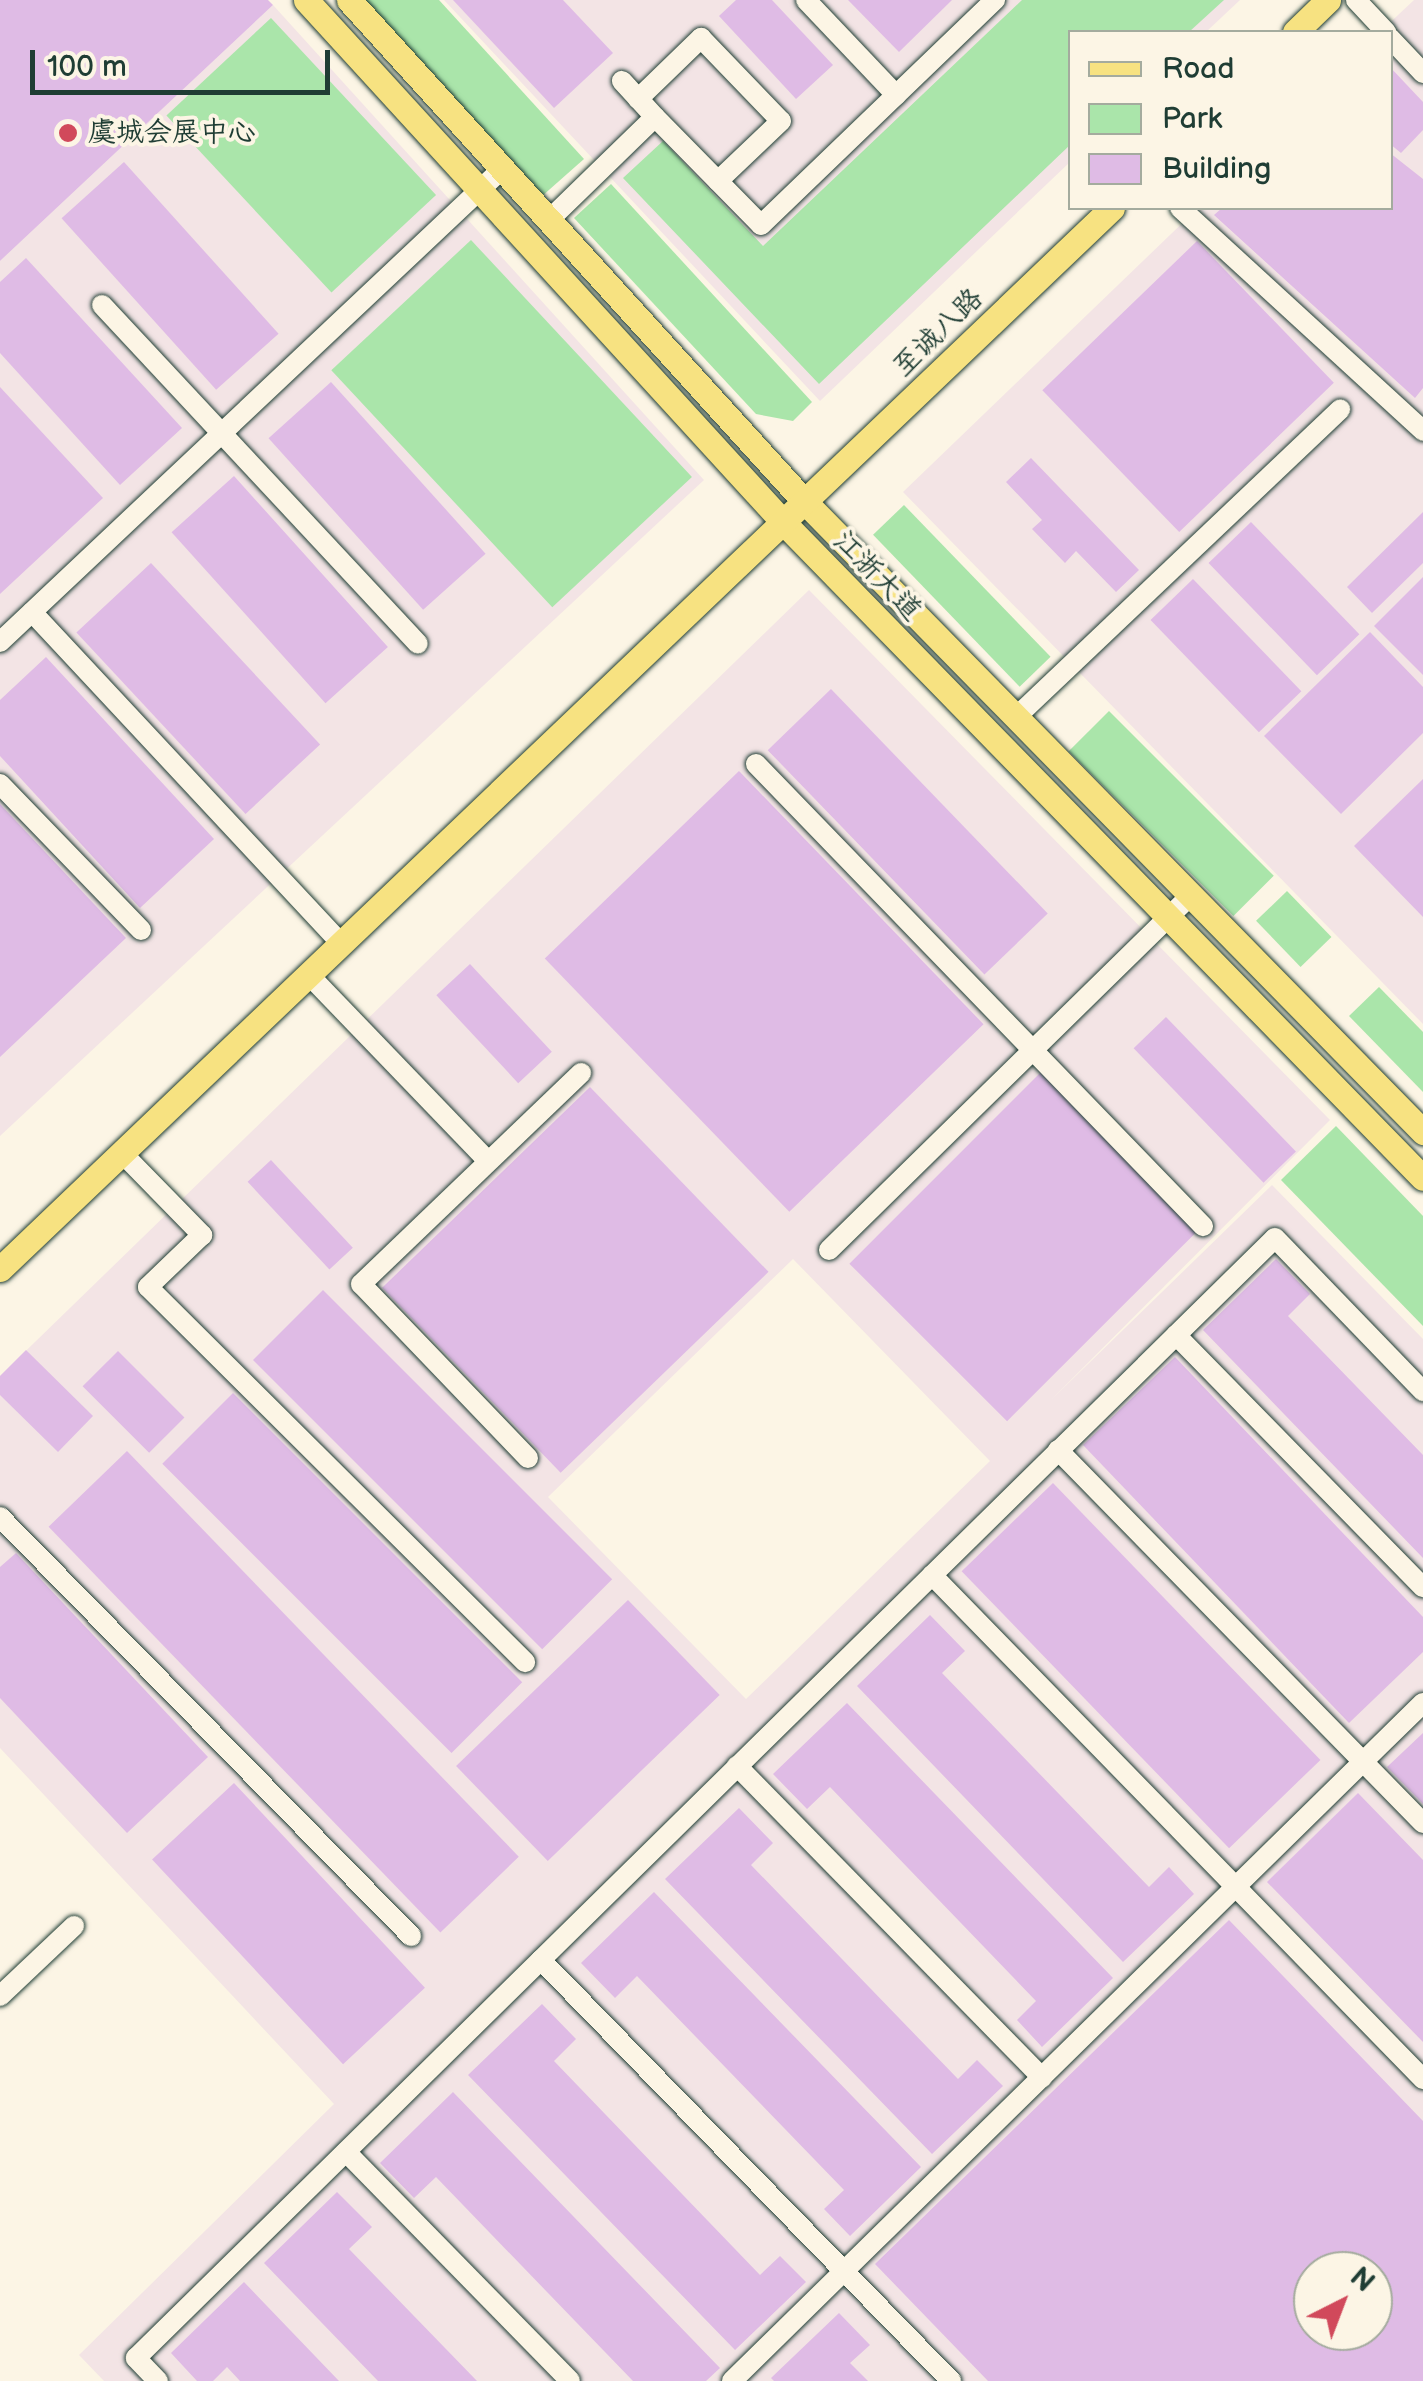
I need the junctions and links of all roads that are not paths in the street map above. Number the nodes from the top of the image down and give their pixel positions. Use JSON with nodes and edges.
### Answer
{"nodes":[{"id":1,"x":306,"y":0,"type":"edge"},
{"id":2,"x":348,"y":0,"type":"edge"},
{"id":3,"x":806,"y":0,"type":"edge"},
{"id":4,"x":995,"y":0,"type":"edge"},
{"id":5,"x":1328,"y":0,"type":"edge"},
{"id":6,"x":1356,"y":0,"type":"edge"},
{"id":7,"x":1296,"y":30,"type":"edge"},
{"id":8,"x":1383,"y":30,"type":"edge"},
{"id":9,"x":1393,"y":40,"type":"edge"},
{"id":10,"x":1423,"y":73,"type":"edge"},
{"id":11,"x":622,"y":81,"type":"dead end"},
{"id":12,"x":896,"y":95,"type":"junction"},
{"id":13,"x":638,"y":99,"type":"junction"},
{"id":14,"x":656,"y":117,"type":"junction"},
{"id":15,"x":503,"y":168,"type":"junction"},
{"id":16,"x":718,"y":181,"type":"junction"},
{"id":17,"x":480,"y":190,"type":"junction"},
{"id":18,"x":1110,"y":210,"type":"edge"},
{"id":19,"x":1182,"y":210,"type":"edge"},
{"id":20,"x":550,"y":219,"type":"junction"},
{"id":21,"x":102,"y":305,"type":"dead end"},
{"id":22,"x":1340,"y":409,"type":"dead end"},
{"id":23,"x":1423,"y":431,"type":"edge"},
{"id":24,"x":221,"y":433,"type":"junction"},
{"id":25,"x":805,"y":502,"type":"junction"},
{"id":26,"x":783,"y":522,"type":"junction"},
{"id":27,"x":32,"y":612,"type":"junction"},
{"id":28,"x":0,"y":642,"type":"edge"},
{"id":29,"x":418,"y":644,"type":"dead end"},
{"id":30,"x":1016,"y":716,"type":"junction"},
{"id":31,"x":756,"y":764,"type":"dead end"},
{"id":32,"x":0,"y":784,"type":"edge"},
{"id":33,"x":1191,"y":895,"type":"junction"},
{"id":34,"x":1168,"y":917,"type":"junction"},
{"id":35,"x":141,"y":930,"type":"dead end"},
{"id":36,"x":342,"y":944,"type":"junction"},
{"id":37,"x":308,"y":975,"type":"junction"},
{"id":38,"x":1033,"y":1051,"type":"junction"},
{"id":39,"x":581,"y":1073,"type":"dead end"},
{"id":40,"x":1423,"y":1132,"type":"edge"},
{"id":41,"x":122,"y":1153,"type":"junction"},
{"id":42,"x":488,"y":1161,"type":"junction"},
{"id":43,"x":1423,"y":1178,"type":"edge"},
{"id":44,"x":1203,"y":1226,"type":"dead end"},
{"id":45,"x":829,"y":1250,"type":"dead end"},
{"id":46,"x":0,"y":1269,"type":"edge"},
{"id":47,"x":1176,"y":1335,"type":"junction"},
{"id":48,"x":1423,"y":1392,"type":"edge"},
{"id":49,"x":1058,"y":1450,"type":"junction"},
{"id":50,"x":528,"y":1458,"type":"dead end"},
{"id":51,"x":0,"y":1517,"type":"edge"},
{"id":52,"x":932,"y":1574,"type":"junction"},
{"id":53,"x":1423,"y":1587,"type":"edge"},
{"id":54,"x":524,"y":1662,"type":"dead end"},
{"id":55,"x":1423,"y":1702,"type":"edge"},
{"id":56,"x":1363,"y":1762,"type":"junction"},
{"id":57,"x":738,"y":1766,"type":"junction"},
{"id":58,"x":1423,"y":1823,"type":"edge"},
{"id":59,"x":1236,"y":1886,"type":"junction"},
{"id":60,"x":74,"y":1926,"type":"dead end"},
{"id":61,"x":411,"y":1936,"type":"dead end"},
{"id":62,"x":541,"y":1960,"type":"junction"},
{"id":63,"x":0,"y":1996,"type":"edge"},
{"id":64,"x":1042,"y":2077,"type":"junction"},
{"id":65,"x":1423,"y":2078,"type":"edge"},
{"id":66,"x":346,"y":2152,"type":"junction"},
{"id":67,"x":844,"y":2271,"type":"junction"},
{"id":68,"x":158,"y":2381,"type":"edge"},
{"id":69,"x":570,"y":2381,"type":"edge"},
{"id":70,"x":732,"y":2381,"type":"edge"},
{"id":71,"x":951,"y":2381,"type":"edge"}],
"edges":[{"from":1,"to":17,"type":"main road","name":"江浙大道"},
{"from":2,"to":15,"type":"main road","name":"江浙大道"},
{"from":3,"to":12,"type":"street"},
{"from":4,"to":12,"type":"street"},
{"from":5,"to":7,"type":"main road"},
{"from":6,"to":8,"type":"street"},
{"from":9,"to":10,"type":"street"},
{"from":11,"to":13,"type":"street"},
{"from":12,"to":16,"type":"street"},
{"from":13,"to":14,"type":"street"},
{"from":13,"to":16,"type":"street"},
{"from":14,"to":16,"type":"street"},
{"from":14,"to":20,"type":"street"},
{"from":15,"to":17,"type":"street"},
{"from":15,"to":20,"type":"main road","name":"江浙大道"},
{"from":17,"to":24,"type":"street"},
{"from":17,"to":26,"type":"main road","name":"江浙大道"},
{"from":18,"to":25,"type":"main road","name":"至诚八路"},
{"from":19,"to":23,"type":"street"},
{"from":20,"to":25,"type":"main road","name":"江浙大道"},
{"from":21,"to":24,"type":"street"},
{"from":22,"to":30,"type":"street"},
{"from":24,"to":27,"type":"street"},
{"from":24,"to":29,"type":"street"},
{"from":25,"to":26,"type":"main road","name":"至诚八路"},
{"from":25,"to":30,"type":"main road","name":"江浙大道"},
{"from":26,"to":34,"type":"main road","name":"江浙大道"},
{"from":26,"to":36,"type":"main road","name":"至诚八路"},
{"from":27,"to":28,"type":"street"},
{"from":27,"to":36,"type":"street"},
{"from":30,"to":33,"type":"main road","name":"江浙大道"},
{"from":31,"to":38,"type":"street"},
{"from":32,"to":35,"type":"street"},
{"from":33,"to":34,"type":"street"},
{"from":33,"to":40,"type":"main road","name":"江浙大道"},
{"from":34,"to":38,"type":"street"},
{"from":34,"to":43,"type":"main road","name":"江浙大道"},
{"from":36,"to":37,"type":"main road","name":"至诚八路"},
{"from":37,"to":41,"type":"main road","name":"至诚八路"},
{"from":37,"to":42,"type":"street"},
{"from":38,"to":44,"type":"street"},
{"from":38,"to":45,"type":"street"},
{"from":39,"to":42,"type":"street"},
{"from":41,"to":46,"type":"main road","name":"至诚八路"},
{"from":41,"to":54,"type":"street"},
{"from":42,"to":50,"type":"street"},
{"from":47,"to":48,"type":"street"},
{"from":47,"to":49,"type":"street"},
{"from":47,"to":53,"type":"street"},
{"from":49,"to":52,"type":"street"},
{"from":49,"to":56,"type":"street"},
{"from":51,"to":61,"type":"street"},
{"from":52,"to":57,"type":"street"},
{"from":52,"to":59,"type":"street"},
{"from":55,"to":56,"type":"street"},
{"from":56,"to":58,"type":"street"},
{"from":56,"to":59,"type":"street"},
{"from":57,"to":62,"type":"street"},
{"from":57,"to":64,"type":"street"},
{"from":59,"to":64,"type":"street"},
{"from":59,"to":65,"type":"street"},
{"from":60,"to":63,"type":"street"},
{"from":62,"to":66,"type":"street"},
{"from":62,"to":67,"type":"street"},
{"from":64,"to":67,"type":"street"},
{"from":66,"to":68,"type":"street"},
{"from":66,"to":69,"type":"street"},
{"from":67,"to":70,"type":"street"},
{"from":67,"to":71,"type":"street"}]}
